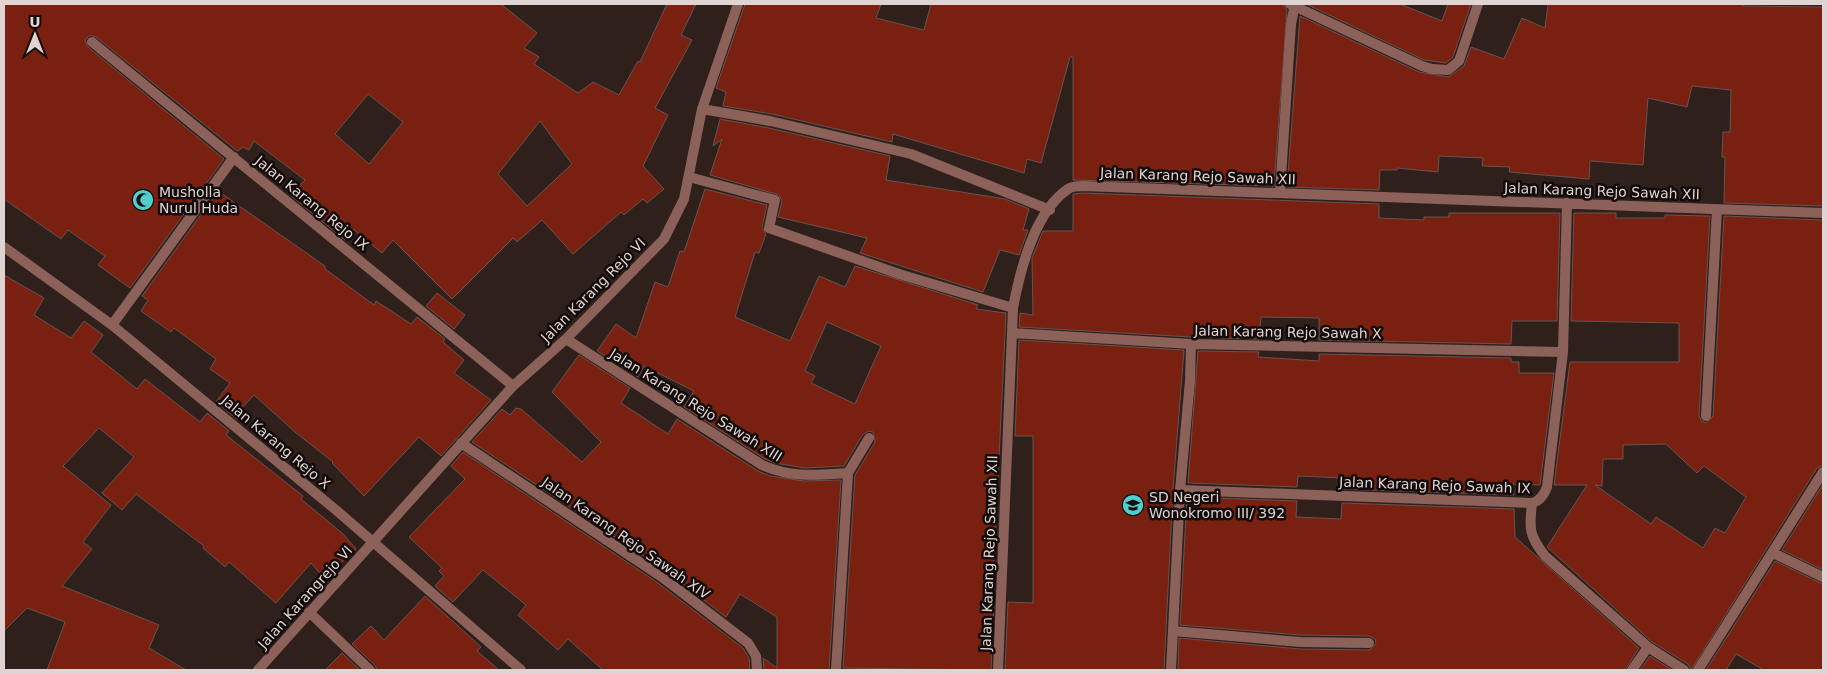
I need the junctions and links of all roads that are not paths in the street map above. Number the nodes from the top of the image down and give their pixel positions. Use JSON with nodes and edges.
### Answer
{"nodes":[{"id":1,"x":738,"y":4,"type":"edge"},
{"id":2,"x":1293,"y":4,"type":"edge"},
{"id":3,"x":1478,"y":4,"type":"edge"},
{"id":4,"x":92,"y":42,"type":"dead end"},
{"id":5,"x":702,"y":109,"type":"junction"},
{"id":6,"x":234,"y":157,"type":"junction"},
{"id":7,"x":689,"y":177,"type":"junction"},
{"id":8,"x":1280,"y":192,"type":"junction"},
{"id":9,"x":1567,"y":203,"type":"junction"},
{"id":10,"x":1717,"y":209,"type":"junction"},
{"id":11,"x":1050,"y":210,"type":"junction"},
{"id":12,"x":1823,"y":214,"type":"edge"},
{"id":13,"x":4,"y":247,"type":"edge"},
{"id":14,"x":1013,"y":308,"type":"junction"},
{"id":15,"x":112,"y":325,"type":"junction"},
{"id":16,"x":1012,"y":333,"type":"junction"},
{"id":17,"x":566,"y":339,"type":"junction"},
{"id":18,"x":1191,"y":344,"type":"junction"},
{"id":19,"x":1563,"y":352,"type":"junction"},
{"id":20,"x":514,"y":386,"type":"junction"},
{"id":21,"x":1706,"y":416,"type":"dead end"},
{"id":22,"x":869,"y":438,"type":"dead end"},
{"id":23,"x":461,"y":443,"type":"junction"},
{"id":24,"x":1823,"y":472,"type":"edge"},
{"id":25,"x":848,"y":473,"type":"junction"},
{"id":26,"x":1180,"y":490,"type":"junction"},
{"id":27,"x":1532,"y":504,"type":"junction"},
{"id":28,"x":373,"y":542,"type":"junction"},
{"id":29,"x":1772,"y":553,"type":"junction"},
{"id":30,"x":1823,"y":577,"type":"edge"},
{"id":31,"x":309,"y":612,"type":"junction"},
{"id":32,"x":1173,"y":631,"type":"junction"},
{"id":33,"x":1369,"y":643,"type":"dead end"},
{"id":34,"x":1648,"y":648,"type":"junction"},
{"id":35,"x":258,"y":670,"type":"edge"},
{"id":36,"x":370,"y":670,"type":"edge"},
{"id":37,"x":521,"y":670,"type":"edge"},
{"id":38,"x":757,"y":670,"type":"edge"},
{"id":39,"x":836,"y":670,"type":"edge"},
{"id":40,"x":998,"y":670,"type":"edge"},
{"id":41,"x":1171,"y":670,"type":"edge"},
{"id":42,"x":1632,"y":670,"type":"edge"},
{"id":43,"x":1684,"y":670,"type":"edge"},
{"id":44,"x":1698,"y":670,"type":"edge"}],
"edges":[{"from":1,"to":5,"type":"street","name":"Jalan Karang Rejo VI"},
{"from":2,"to":3,"type":"street"},
{"from":2,"to":8,"type":"street"},
{"from":4,"to":6,"type":"street","name":"Jalan Karang Rejo IX"},
{"from":5,"to":7,"type":"street","name":"Jalan Karang Rejo VI"},
{"from":5,"to":11,"type":"street"},
{"from":6,"to":15,"type":"street"},
{"from":6,"to":20,"type":"street","name":"Jalan Karang Rejo IX"},
{"from":7,"to":14,"type":"street"},
{"from":7,"to":17,"type":"street","name":"Jalan Karang Rejo VI"},
{"from":8,"to":9,"type":"street","name":"Jalan Karang Rejo Sawah XII"},
{"from":8,"to":11,"type":"street","name":"Jalan Karang Rejo Sawah XII"},
{"from":9,"to":10,"type":"street","name":"Jalan Karang Rejo Sawah XII"},
{"from":9,"to":19,"type":"street","name":"Jalan Karang Rejo Sawah IX"},
{"from":10,"to":12,"type":"street","name":"Jalan Karang Rejo Sawah XII"},
{"from":10,"to":21,"type":"street"},
{"from":11,"to":14,"type":"street","name":"Jalan Karang Rejo Sawah XII"},
{"from":13,"to":15,"type":"street","name":"Jalan Karang Rejo X"},
{"from":14,"to":16,"type":"street","name":"Jalan Karang Rejo Sawah XII"},
{"from":15,"to":28,"type":"street","name":"Jalan Karang Rejo X"},
{"from":16,"to":18,"type":"street","name":"Jalan Karang Rejo Sawah X"},
{"from":16,"to":40,"type":"street","name":"Jalan Karang Rejo Sawah XII"},
{"from":17,"to":20,"type":"street","name":"Jalan Karang Rejo VI"},
{"from":17,"to":25,"type":"street","name":"Jalan Karang Rejo Sawah XIII"},
{"from":18,"to":19,"type":"street","name":"Jalan Karang Rejo Sawah X"},
{"from":18,"to":26,"type":"street"},
{"from":19,"to":27,"type":"street","name":"Jalan Karang Rejo Sawah IX"},
{"from":20,"to":23,"type":"street","name":"Jalan Karang Rejo VI"},
{"from":22,"to":25,"type":"street"},
{"from":23,"to":28,"type":"street","name":"Jalan Karang Rejo VI"},
{"from":23,"to":38,"type":"street","name":"Jalan Karang Rejo Sawah XIV"},
{"from":24,"to":29,"type":"street"},
{"from":25,"to":39,"type":"street"},
{"from":26,"to":27,"type":"street","name":"Jalan Karang Rejo Sawah IX"},
{"from":26,"to":32,"type":"street"},
{"from":27,"to":34,"type":"street"},
{"from":28,"to":31,"type":"street","name":"Jalan Karangrejo VI"},
{"from":28,"to":37,"type":"street","name":"Jalan Karang Rejo X"},
{"from":29,"to":30,"type":"street"},
{"from":29,"to":44,"type":"street"},
{"from":31,"to":35,"type":"street","name":"Jalan Karangrejo VI"},
{"from":31,"to":36,"type":"street"},
{"from":32,"to":33,"type":"street"},
{"from":32,"to":41,"type":"street"},
{"from":34,"to":42,"type":"street"},
{"from":34,"to":43,"type":"street"}]}
